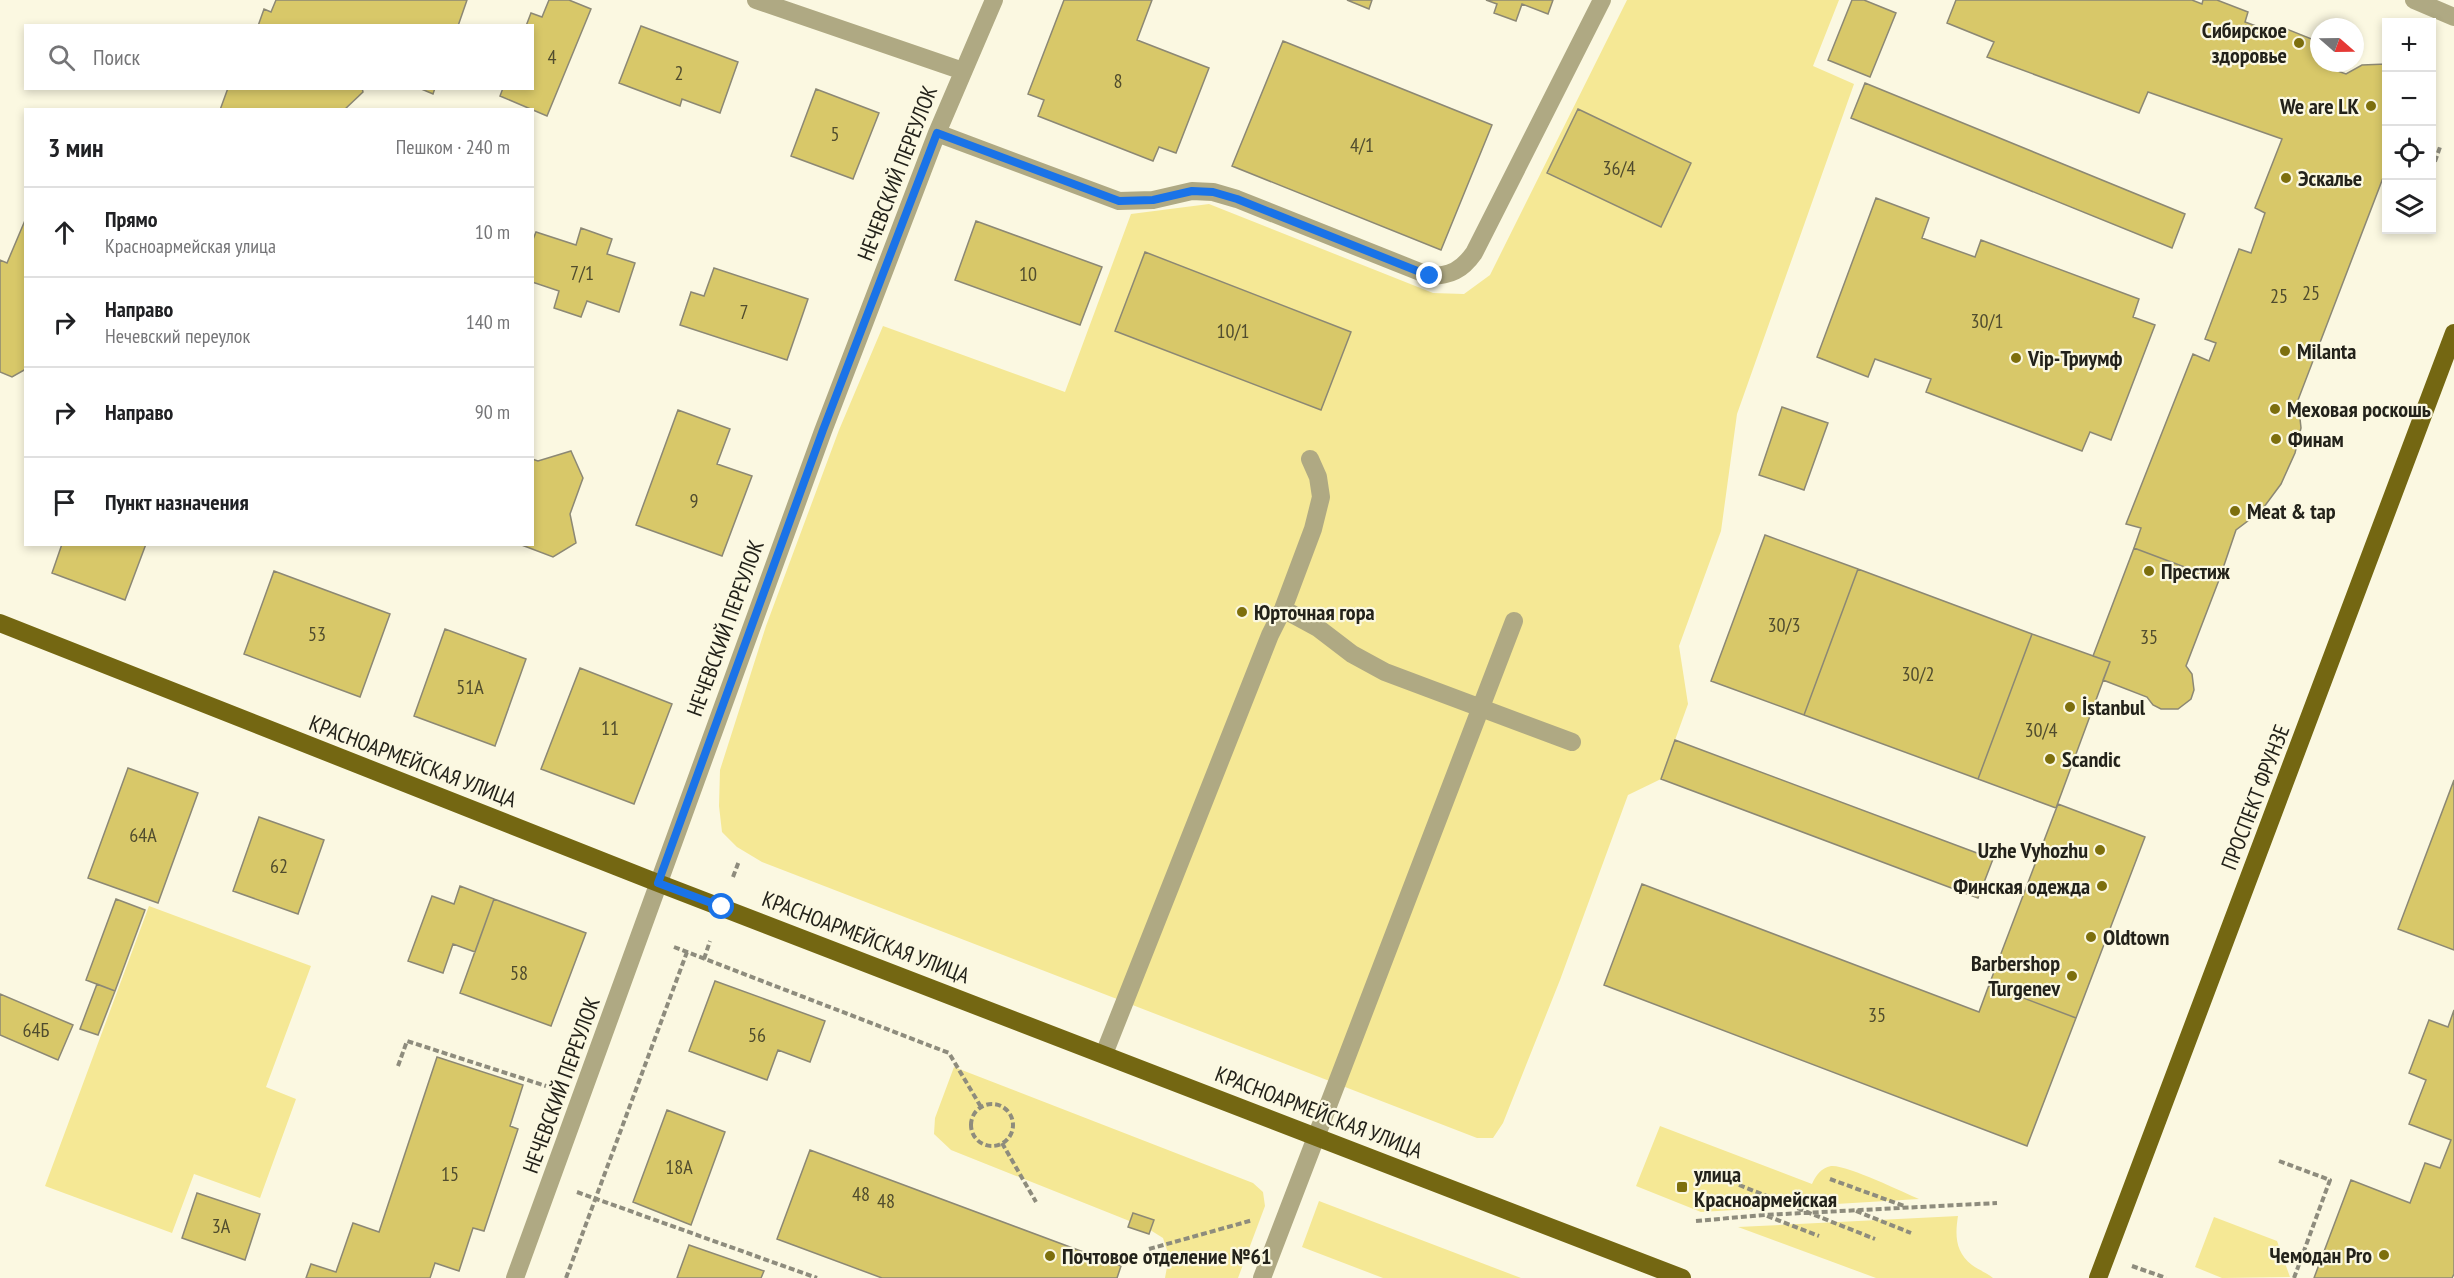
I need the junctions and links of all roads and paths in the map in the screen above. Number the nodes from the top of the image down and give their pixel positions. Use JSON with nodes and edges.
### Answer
{"nodes":[{"id":1,"x":756,"y":0,"type":"edge"},
{"id":2,"x":994,"y":0,"type":"edge"},
{"id":3,"x":1602,"y":0,"type":"edge"},
{"id":4,"x":2414,"y":0,"type":"edge"},
{"id":5,"x":2454,"y":17,"type":"edge"},
{"id":6,"x":963,"y":71,"type":"junction"},
{"id":7,"x":937,"y":133,"type":"junction"},
{"id":8,"x":2440,"y":147,"type":"dead end"},
{"id":9,"x":2436,"y":158,"type":"edge"},
{"id":10,"x":2454,"y":333,"type":"edge"},
{"id":11,"x":1310,"y":459,"type":"dead end"},
{"id":12,"x":1283,"y":609,"type":"junction"},
{"id":13,"x":1514,"y":621,"type":"dead end"},
{"id":14,"x":0,"y":623,"type":"edge"},
{"id":15,"x":1480,"y":709,"type":"junction"},
{"id":16,"x":1572,"y":742,"type":"dead end"},
{"id":17,"x":739,"y":861,"type":"dead end"},
{"id":18,"x":733,"y":877,"type":"dead end"},
{"id":19,"x":658,"y":883,"type":"junction"},
{"id":20,"x":710,"y":941,"type":"dead end"},
{"id":21,"x":675,"y":947,"type":"dead end"},
{"id":22,"x":687,"y":952,"type":"junction"},
{"id":23,"x":704,"y":958,"type":"junction"},
{"id":24,"x":1104,"y":1054,"type":"junction"},
{"id":25,"x":398,"y":1066,"type":"dead end"},
{"id":26,"x":546,"y":1086,"type":"dead end"},
{"id":27,"x":981,"y":1107,"type":"junction"},
{"id":28,"x":1317,"y":1137,"type":"junction"},
{"id":29,"x":1002,"y":1143,"type":"junction"},
{"id":30,"x":2279,"y":1161,"type":"dead end"},
{"id":31,"x":1830,"y":1179,"type":"dead end"},
{"id":32,"x":551,"y":1182,"type":"junction"},
{"id":33,"x":1739,"y":1185,"type":"dead end"},
{"id":34,"x":596,"y":1198,"type":"junction"},
{"id":35,"x":1036,"y":1202,"type":"dead end"},
{"id":36,"x":1997,"y":1203,"type":"dead end"},
{"id":37,"x":1907,"y":1208,"type":"junction"},
{"id":38,"x":1853,"y":1210,"type":"junction"},
{"id":39,"x":1289,"y":1211,"type":"junction"},
{"id":40,"x":1809,"y":1213,"type":"junction"},
{"id":41,"x":1764,"y":1215,"type":"junction"},
{"id":42,"x":1696,"y":1221,"type":"dead end"},
{"id":43,"x":1911,"y":1233,"type":"dead end"},
{"id":44,"x":1820,"y":1236,"type":"dead end"},
{"id":45,"x":1875,"y":1239,"type":"dead end"},
{"id":46,"x":1149,"y":1249,"type":"dead end"},
{"id":47,"x":515,"y":1278,"type":"edge"},
{"id":48,"x":566,"y":1278,"type":"edge"},
{"id":49,"x":817,"y":1278,"type":"edge"},
{"id":50,"x":1262,"y":1278,"type":"edge"},
{"id":51,"x":1682,"y":1278,"type":"edge"},
{"id":52,"x":2098,"y":1278,"type":"edge"},
{"id":53,"x":2294,"y":1278,"type":"edge"}],
"edges":[{"from":1,"to":6,"type":"street"},
{"from":2,"to":6,"type":"street","name":"НЕЧЕВСКИЙ ПЕРЕУЛОК"},
{"from":3,"to":7,"type":"street"},
{"from":4,"to":5,"type":"street"},
{"from":6,"to":7,"type":"street","name":"НЕЧЕВСКИЙ ПЕРЕУЛОК"},
{"from":7,"to":19,"type":"street","name":"НЕЧЕВСКИЙ ПЕРЕУЛОК"},
{"from":8,"to":9,"type":"path"},
{"from":10,"to":52,"type":"main road","name":"ПРОСПЕКТ ФРУНЗЕ"},
{"from":11,"to":12,"type":"street"},
{"from":12,"to":15,"type":"street"},
{"from":12,"to":24,"type":"street"},
{"from":13,"to":15,"type":"street"},
{"from":14,"to":19,"type":"main road","name":"КРАСНОАРМЕЙСКАЯ УЛИЦА"},
{"from":15,"to":16,"type":"street"},
{"from":15,"to":28,"type":"street"},
{"from":17,"to":18,"type":"path"},
{"from":19,"to":24,"type":"main road","name":"КРАСНОАРМЕЙСКАЯ УЛИЦА"},
{"from":19,"to":32,"type":"street","name":"НЕЧЕВСКИЙ ПЕРЕУЛОК"},
{"from":20,"to":23,"type":"path"},
{"from":21,"to":22,"type":"path"},
{"from":22,"to":23,"type":"path"},
{"from":22,"to":34,"type":"path"},
{"from":23,"to":27,"type":"path"},
{"from":24,"to":28,"type":"main road","name":"КРАСНОАРМЕЙСКАЯ УЛИЦА"},
{"from":25,"to":26,"type":"path"},
{"from":27,"to":29,"type":"path"},
{"from":27,"to":29,"type":"path"},
{"from":28,"to":39,"type":"street"},
{"from":28,"to":51,"type":"main road","name":"КРАСНОАРМЕЙСКАЯ УЛИЦА"},
{"from":29,"to":35,"type":"path"},
{"from":30,"to":53,"type":"path"},
{"from":31,"to":37,"type":"path"},
{"from":32,"to":34,"type":"path"},
{"from":32,"to":47,"type":"street","name":"НЕЧЕВСКИЙ ПЕРЕУЛОК"},
{"from":33,"to":40,"type":"path"},
{"from":34,"to":48,"type":"path"},
{"from":34,"to":49,"type":"path"},
{"from":36,"to":37,"type":"path"},
{"from":37,"to":38,"type":"path"},
{"from":38,"to":40,"type":"path"},
{"from":38,"to":43,"type":"path"},
{"from":39,"to":46,"type":"path"},
{"from":39,"to":50,"type":"street"},
{"from":40,"to":41,"type":"path"},
{"from":40,"to":45,"type":"path"},
{"from":41,"to":42,"type":"path"},
{"from":41,"to":44,"type":"path"}]}
